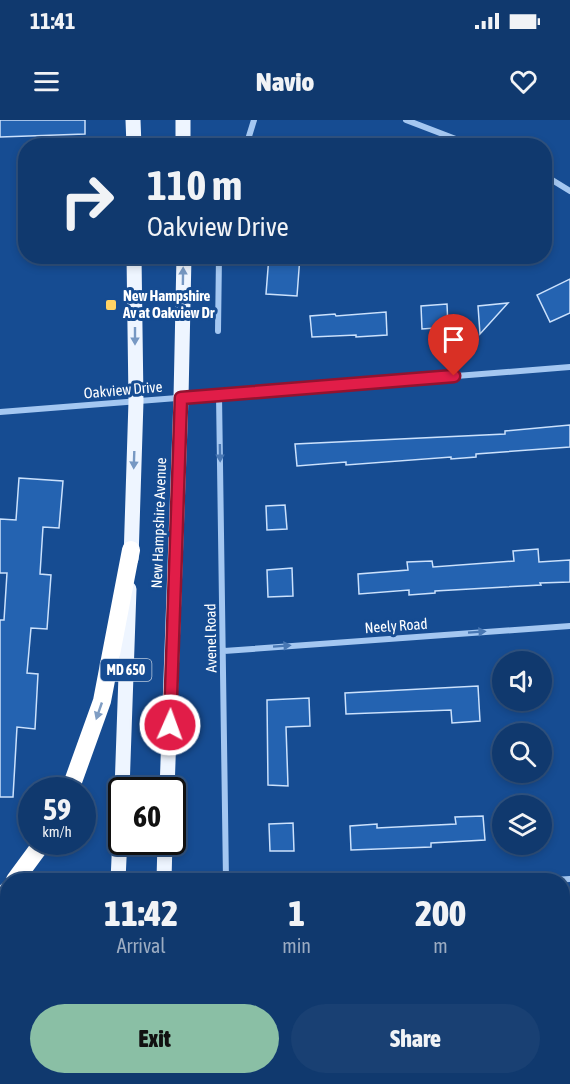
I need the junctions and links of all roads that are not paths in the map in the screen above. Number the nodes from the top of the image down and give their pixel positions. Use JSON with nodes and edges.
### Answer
{"nodes":[{"id":1,"x":133,"y":120,"type":"edge"},
{"id":2,"x":183,"y":120,"type":"edge"},
{"id":3,"x":254,"y":120,"type":"edge"},
{"id":4,"x":406,"y":120,"type":"edge"},
{"id":5,"x":134,"y":138,"type":"edge"},
{"id":6,"x":183,"y":138,"type":"edge"},
{"id":7,"x":248,"y":138,"type":"edge"},
{"id":8,"x":453,"y":138,"type":"edge"},
{"id":9,"x":552,"y":180,"type":"edge"},
{"id":10,"x":570,"y":191,"type":"edge"},
{"id":11,"x":134,"y":264,"type":"edge"},
{"id":12,"x":183,"y":264,"type":"edge"},
{"id":13,"x":219,"y":264,"type":"edge"},
{"id":14,"x":218,"y":331,"type":"dead end"},
{"id":15,"x":570,"y":367,"type":"edge"},
{"id":16,"x":219,"y":395,"type":"junction"},
{"id":17,"x":181,"y":398,"type":"junction"},
{"id":18,"x":136,"y":401,"type":"junction"},
{"id":19,"x":0,"y":412,"type":"edge"},
{"id":20,"x":131,"y":550,"type":"junction"},
{"id":21,"x":570,"y":626,"type":"edge"},
{"id":22,"x":224,"y":651,"type":"junction"},
{"id":23,"x":75,"y":777,"type":"edge"},
{"id":24,"x":122,"y":777,"type":"edge"},
{"id":25,"x":167,"y":777,"type":"edge"},
{"id":26,"x":33,"y":855,"type":"edge"},
{"id":27,"x":119,"y":855,"type":"edge"},
{"id":28,"x":165,"y":855,"type":"edge"},
{"id":29,"x":20,"y":873,"type":"edge"},
{"id":30,"x":118,"y":873,"type":"edge"},
{"id":31,"x":164,"y":873,"type":"edge"},
{"id":32,"x":226,"y":873,"type":"edge"}],
"edges":[{"from":1,"to":5,"type":"main road"},
{"from":2,"to":6,"type":"main road"},
{"from":3,"to":7,"type":"street"},
{"from":4,"to":8,"type":"street"},
{"from":9,"to":10,"type":"street"},
{"from":11,"to":18,"type":"main road","name":"New Hampshire Avenue","number":"MD 650","one_way":true},
{"from":17,"to":12,"type":"main road","name":"New Hampshire Avenue","number":"MD 650","one_way":true},
{"from":13,"to":14,"type":"street"},
{"from":15,"to":16,"type":"street","name":"Oakview Drive"},
{"from":16,"to":17,"type":"street","name":"Oakview Drive"},
{"from":16,"to":22,"type":"street","name":"Avenel Road","one_way":true},
{"from":17,"to":18,"type":"street","name":"Oakview Drive"},
{"from":17,"to":25,"type":"main road","name":"New Hampshire Avenue","number":"MD 650"},
{"from":18,"to":19,"type":"street","name":"Oakview Drive"},
{"from":18,"to":20,"type":"main road","name":"New Hampshire Avenue","number":"MD 650","one_way":true},
{"from":20,"to":23,"type":"highway","one_way":true},
{"from":20,"to":24,"type":"main road","name":"New Hampshire Avenue","number":"MD 650"},
{"from":22,"to":21,"type":"street","name":"Neely Road","one_way":true},
{"from":22,"to":32,"type":"street","name":"Avenel Road"},
{"from":26,"to":29,"type":"highway"},
{"from":27,"to":30,"type":"main road"},
{"from":28,"to":31,"type":"main road"}]}
